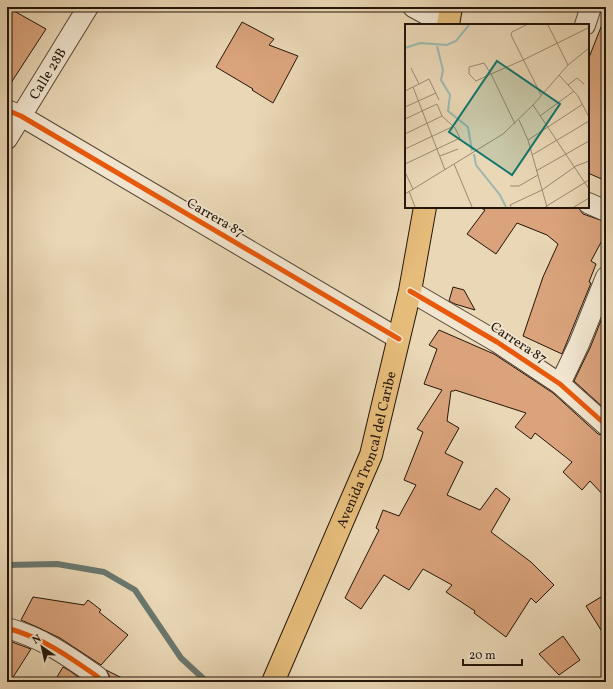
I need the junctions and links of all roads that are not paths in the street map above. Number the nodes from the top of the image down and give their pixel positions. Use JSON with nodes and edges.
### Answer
{"nodes":[{"id":1,"x":88,"y":7,"type":"edge"},
{"id":2,"x":413,"y":7,"type":"edge"},
{"id":3,"x":451,"y":7,"type":"edge"},
{"id":4,"x":591,"y":7,"type":"edge"},
{"id":5,"x":445,"y":24,"type":"edge"},
{"id":6,"x":447,"y":24,"type":"edge"},
{"id":7,"x":585,"y":24,"type":"edge"},
{"id":8,"x":14,"y":113,"type":"edge"},
{"id":9,"x":7,"y":139,"type":"edge"},
{"id":10,"x":589,"y":203,"type":"edge"},
{"id":11,"x":425,"y":208,"type":"edge"},
{"id":12,"x":606,"y":211,"type":"edge"},
{"id":13,"x":606,"y":277,"type":"edge"},
{"id":14,"x":410,"y":290,"type":"junction"},
{"id":15,"x":399,"y":339,"type":"junction"},
{"id":16,"x":560,"y":384,"type":"junction"},
{"id":17,"x":606,"y":425,"type":"edge"},
{"id":18,"x":7,"y":628,"type":"edge"},
{"id":19,"x":99,"y":679,"type":"edge"},
{"id":20,"x":273,"y":682,"type":"edge"}],
"edges":[{"from":1,"to":8,"type":"street","name":"Calle 28B"},
{"from":2,"to":5,"type":"street"},
{"from":3,"to":6,"type":"highway"},
{"from":4,"to":7,"type":"street"},
{"from":8,"to":9,"type":"street","name":"Calle 28B"},
{"from":8,"to":15,"type":"street","name":"Carrera 87"},
{"from":10,"to":12,"type":"street"},
{"from":11,"to":14,"type":"highway","name":"Avenida Troncal del Caribe"},
{"from":13,"to":16,"type":"street"},
{"from":14,"to":15,"type":"highway","name":"Avenida Troncal del Caribe"},
{"from":14,"to":16,"type":"street","name":"Carrera 87"},
{"from":15,"to":20,"type":"highway","name":"Avenida Troncal del Caribe"},
{"from":16,"to":17,"type":"street","name":"Carrera 87"},
{"from":18,"to":19,"type":"street"}]}
